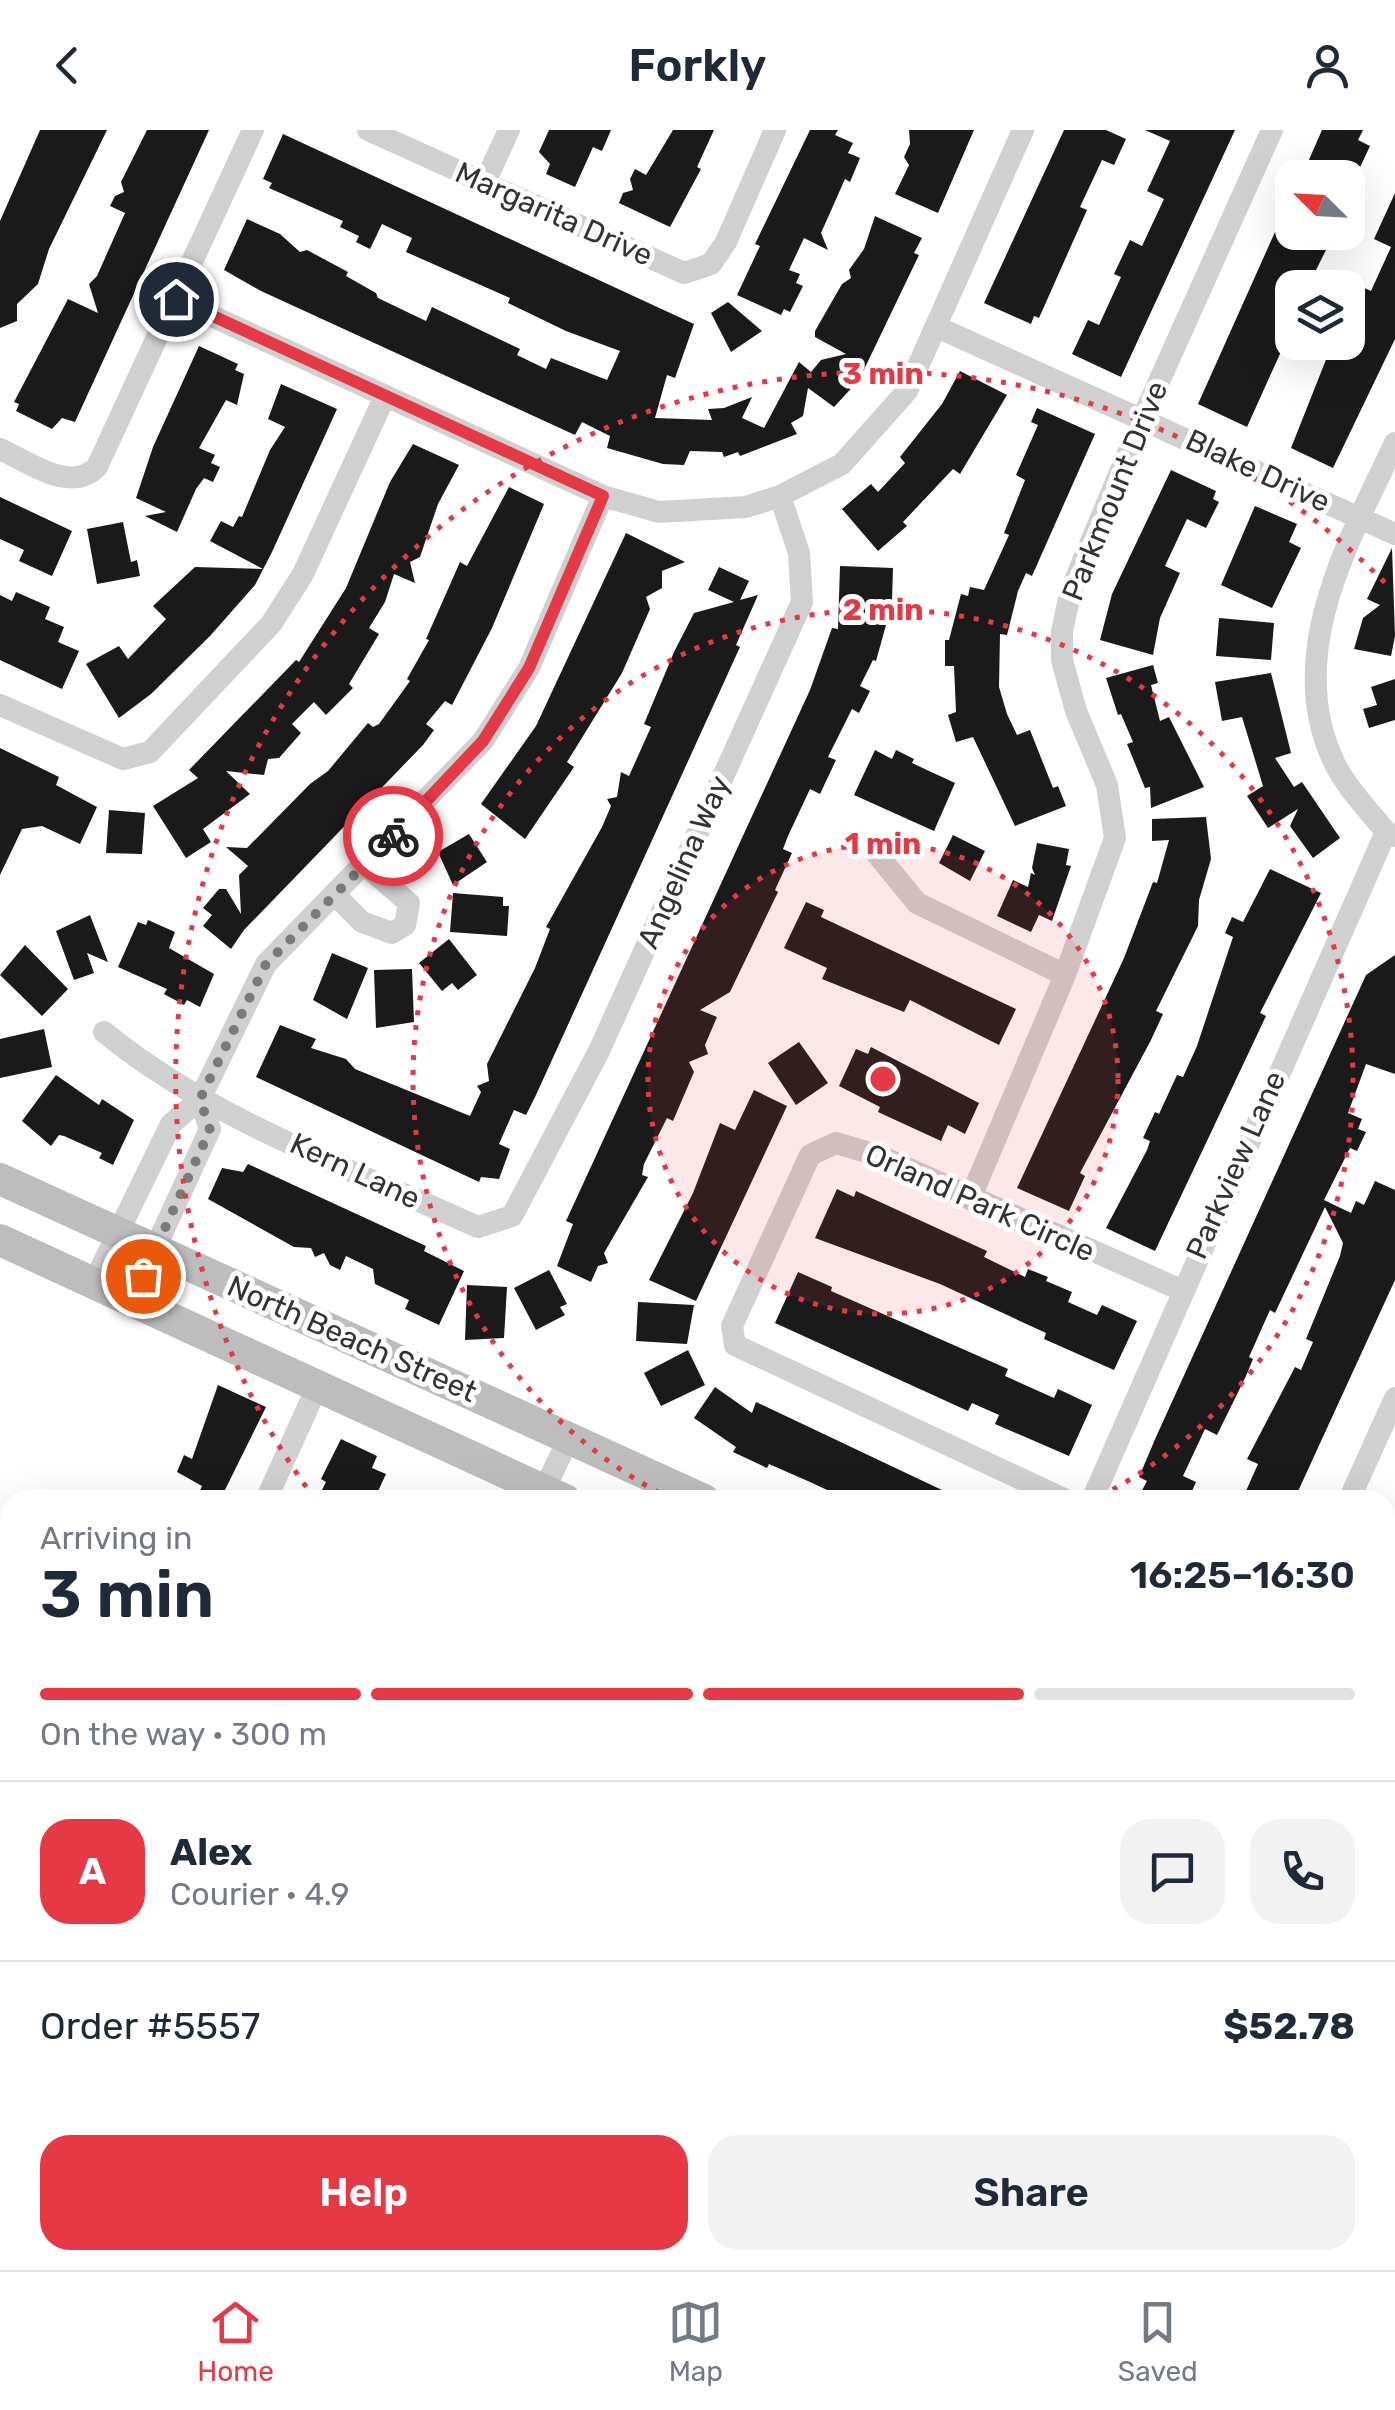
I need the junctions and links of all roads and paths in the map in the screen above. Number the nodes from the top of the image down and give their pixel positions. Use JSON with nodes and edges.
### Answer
{"nodes":[{"id":1,"x":253,"y":130,"type":"edge"},
{"id":2,"x":368,"y":130,"type":"edge"},
{"id":3,"x":508,"y":130,"type":"edge"},
{"id":4,"x":776,"y":130,"type":"edge"},
{"id":5,"x":1023,"y":130,"type":"edge"},
{"id":6,"x":1272,"y":130,"type":"edge"},
{"id":7,"x":485,"y":182,"type":"junction"},
{"id":8,"x":176,"y":299,"type":"junction"},
{"id":9,"x":937,"y":327,"type":"junction"},
{"id":10,"x":385,"y":396,"type":"junction"},
{"id":11,"x":1143,"y":417,"type":"junction"},
{"id":12,"x":1395,"y":443,"type":"edge"},
{"id":13,"x":0,"y":448,"type":"edge"},
{"id":14,"x":603,"y":496,"type":"junction"},
{"id":15,"x":780,"y":496,"type":"junction"},
{"id":16,"x":1359,"y":518,"type":"junction"},
{"id":17,"x":1395,"y":534,"type":"edge"},
{"id":18,"x":0,"y":705,"type":"edge"},
{"id":19,"x":1390,"y":834,"type":"edge"},
{"id":20,"x":876,"y":853,"type":"dead end"},
{"id":21,"x":364,"y":864,"type":"junction"},
{"id":22,"x":334,"y":894,"type":"junction"},
{"id":23,"x":1065,"y":975,"type":"junction"},
{"id":24,"x":104,"y":1032,"type":"dead end"},
{"id":25,"x":200,"y":1099,"type":"junction"},
{"id":26,"x":0,"y":1179,"type":"edge"},
{"id":27,"x":970,"y":1199,"type":"junction"},
{"id":28,"x":512,"y":1216,"type":"joint"},
{"id":29,"x":117,"y":1232,"type":"junction"},
{"id":30,"x":0,"y":1240,"type":"edge"},
{"id":31,"x":155,"y":1250,"type":"junction"},
{"id":32,"x":93,"y":1284,"type":"junction"},
{"id":33,"x":1181,"y":1290,"type":"junction"},
{"id":34,"x":131,"y":1301,"type":"junction"},
{"id":35,"x":318,"y":1387,"type":"junction"},
{"id":36,"x":1395,"y":1398,"type":"edge"},
{"id":37,"x":569,"y":1438,"type":"junction"},
{"id":38,"x":271,"y":1490,"type":"edge"},
{"id":39,"x":534,"y":1490,"type":"edge"},
{"id":40,"x":551,"y":1490,"type":"edge"},
{"id":41,"x":682,"y":1490,"type":"edge"},
{"id":42,"x":1045,"y":1490,"type":"edge"},
{"id":43,"x":1096,"y":1490,"type":"edge"},
{"id":44,"x":1353,"y":1490,"type":"edge"}],
"edges":[{"from":1,"to":8,"type":"street"},
{"from":2,"to":7,"type":"street","name":"Margarita Drive"},
{"from":3,"to":7,"type":"street"},
{"from":4,"to":7,"type":"street","name":"Margarita Drive"},
{"from":5,"to":9,"type":"street"},
{"from":6,"to":11,"type":"street","name":"Parkmount Drive"},
{"from":8,"to":10,"type":"street"},
{"from":8,"to":13,"type":"street"},
{"from":9,"to":11,"type":"street","name":"Blake Drive"},
{"from":9,"to":15,"type":"street"},
{"from":10,"to":14,"type":"street"},
{"from":10,"to":18,"type":"street"},
{"from":11,"to":16,"type":"street","name":"Blake Drive"},
{"from":11,"to":23,"type":"street","name":"Parkmount Drive"},
{"from":12,"to":16,"type":"street"},
{"from":14,"to":15,"type":"street"},
{"from":14,"to":21,"type":"street"},
{"from":15,"to":28,"type":"street","name":"Angelina Way"},
{"from":16,"to":17,"type":"street","name":"Blake Drive"},
{"from":16,"to":19,"type":"street"},
{"from":19,"to":33,"type":"street","name":"Parkview Lane"},
{"from":20,"to":23,"type":"street"},
{"from":21,"to":22,"type":"street"},
{"from":21,"to":22,"type":"street"},
{"from":22,"to":25,"type":"street"},
{"from":23,"to":27,"type":"street","name":"Parkmount Drive"},
{"from":24,"to":25,"type":"street","name":"Kern Lane"},
{"from":25,"to":28,"type":"street","name":"Kern Lane"},
{"from":25,"to":29,"type":"street"},
{"from":25,"to":31,"type":"street"},
{"from":26,"to":29,"type":"main road","name":"North Beach Street"},
{"from":27,"to":33,"type":"street","name":"Orland Park Circle"},
{"from":27,"to":42,"type":"street","name":"Orland Park Circle"},
{"from":29,"to":31,"type":"main road","name":"North Beach Street"},
{"from":29,"to":32,"type":"street"},
{"from":30,"to":32,"type":"main road","name":"North Beach Street"},
{"from":31,"to":34,"type":"street"},
{"from":31,"to":37,"type":"main road","name":"North Beach Street"},
{"from":32,"to":34,"type":"main road","name":"North Beach Street"},
{"from":33,"to":43,"type":"street","name":"Parkview Lane"},
{"from":34,"to":35,"type":"main road","name":"North Beach Street"},
{"from":35,"to":38,"type":"street"},
{"from":35,"to":39,"type":"main road","name":"North Beach Street"},
{"from":36,"to":44,"type":"street"},
{"from":37,"to":40,"type":"street"},
{"from":37,"to":41,"type":"main road","name":"North Beach Street"}]}
